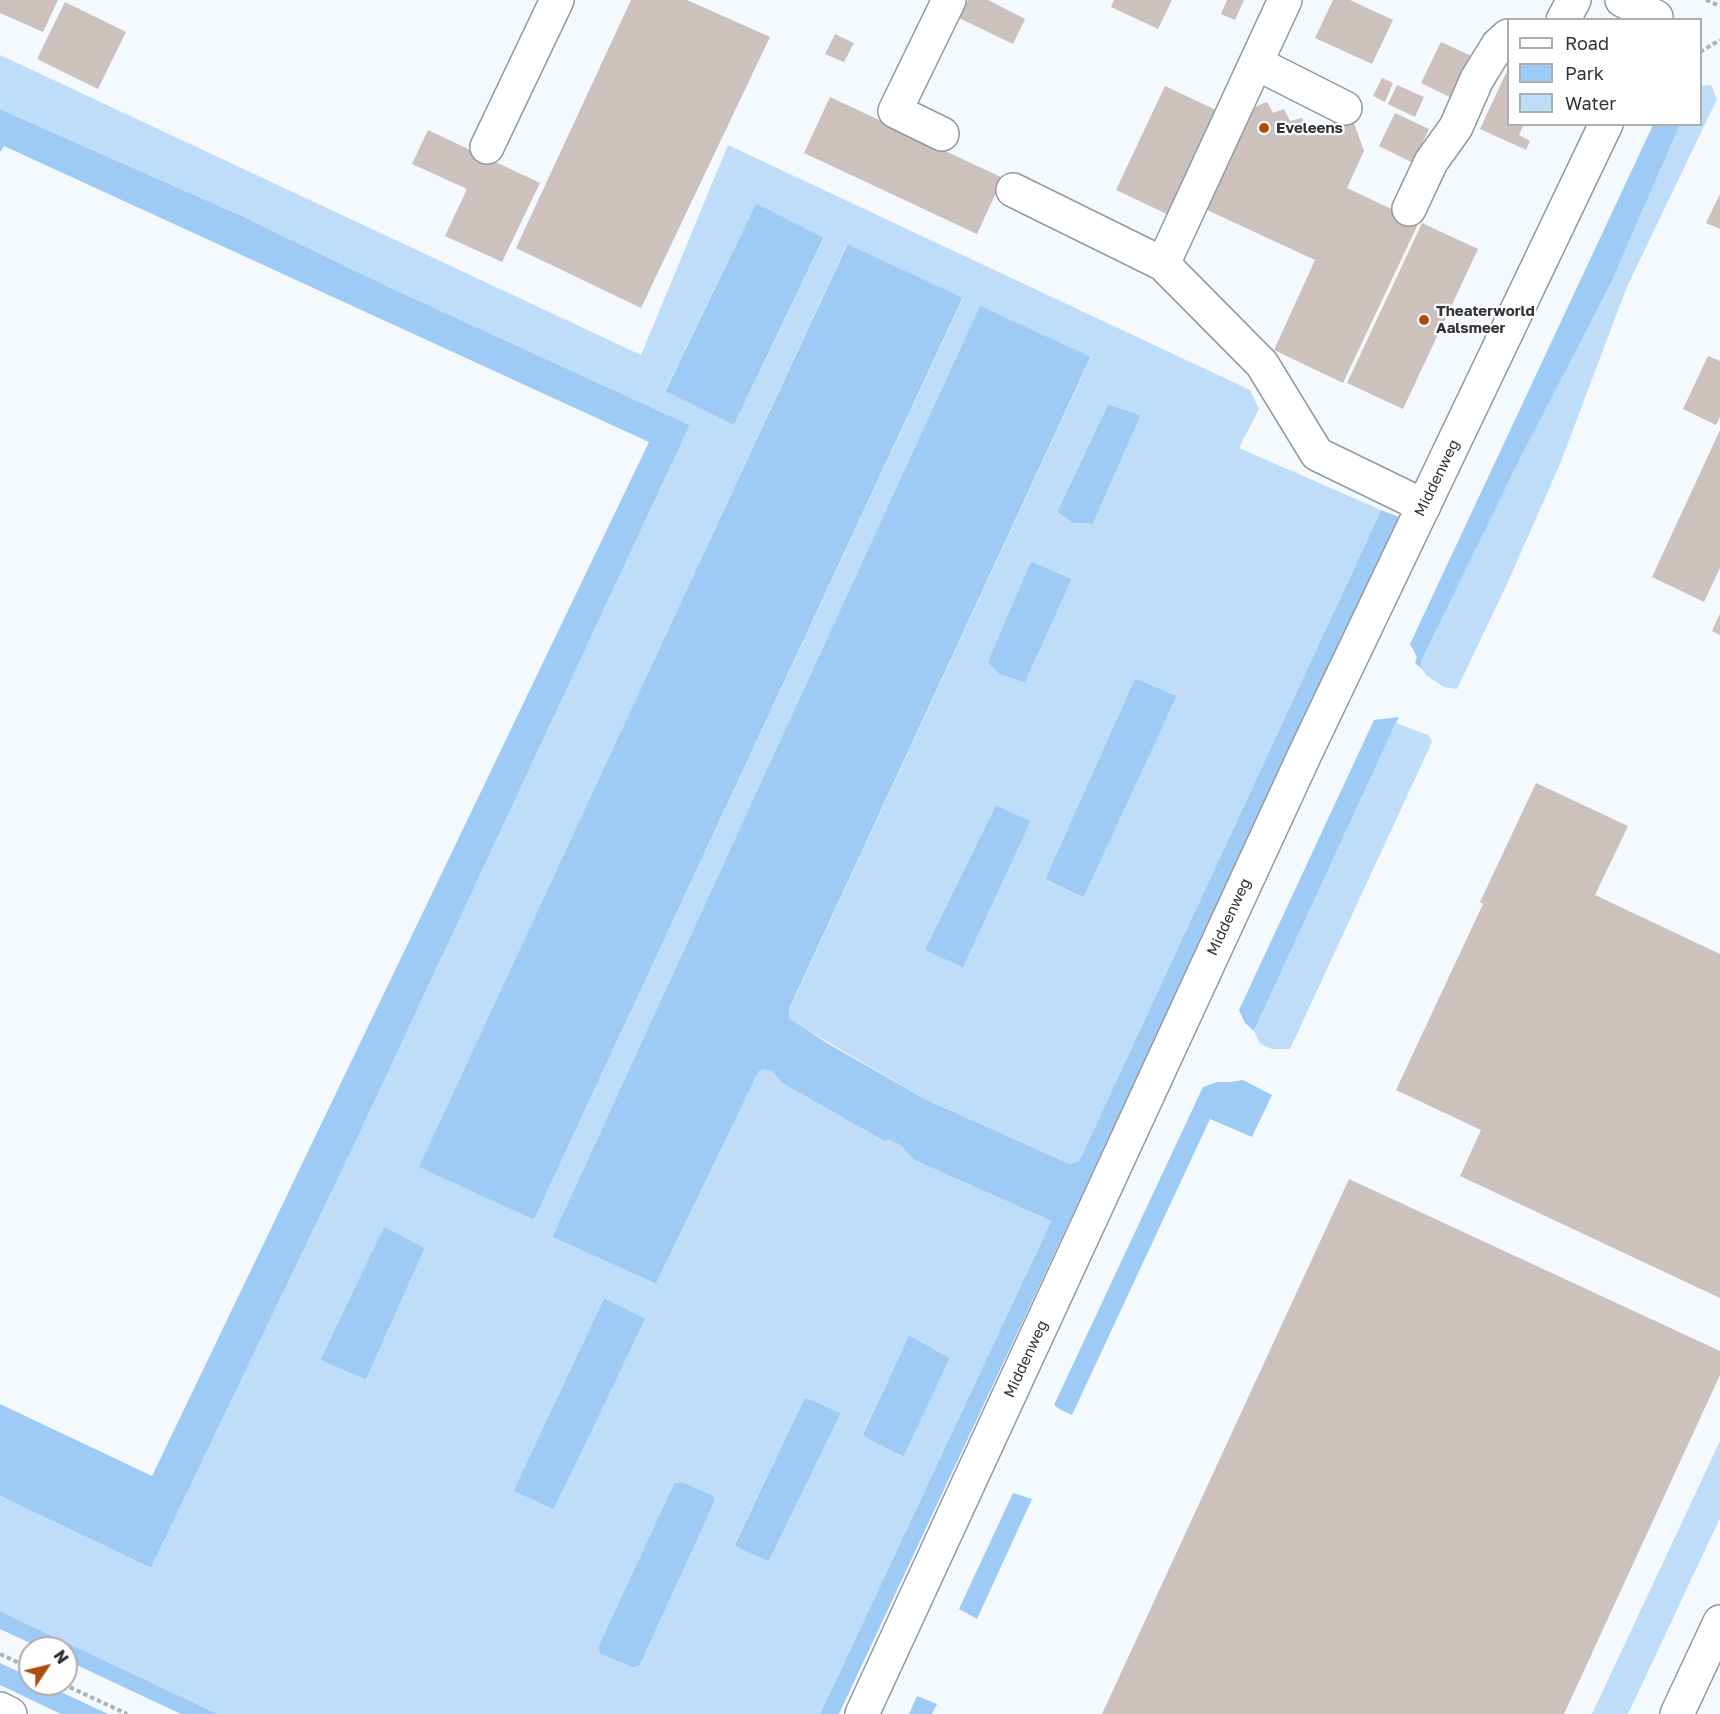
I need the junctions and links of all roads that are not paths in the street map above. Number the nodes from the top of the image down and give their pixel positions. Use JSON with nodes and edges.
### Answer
{"nodes":[{"id":1,"x":557,"y":0,"type":"edge"},
{"id":2,"x":949,"y":0,"type":"edge"},
{"id":3,"x":1285,"y":0,"type":"edge"},
{"id":4,"x":1574,"y":0,"type":"edge"},
{"id":5,"x":1622,"y":0,"type":"edge"},
{"id":6,"x":1659,"y":12,"type":"edge"},
{"id":7,"x":1564,"y":18,"type":"edge"},
{"id":8,"x":1507,"y":38,"type":"edge"},
{"id":9,"x":1256,"y":63,"type":"junction"},
{"id":10,"x":1345,"y":108,"type":"dead end"},
{"id":11,"x":1605,"y":126,"type":"edge"},
{"id":12,"x":942,"y":134,"type":"dead end"},
{"id":13,"x":487,"y":147,"type":"dead end"},
{"id":14,"x":1013,"y":190,"type":"dead end"},
{"id":15,"x":1409,"y":209,"type":"dead end"},
{"id":16,"x":1163,"y":264,"type":"junction"},
{"id":17,"x":1424,"y":506,"type":"junction"},
{"id":18,"x":1720,"y":1622,"type":"edge"},
{"id":19,"x":0,"y":1709,"type":"edge"},
{"id":20,"x":10,"y":1714,"type":"edge"},
{"id":21,"x":861,"y":1714,"type":"edge"},
{"id":22,"x":1677,"y":1714,"type":"edge"}],
"edges":[{"from":1,"to":13,"type":"street"},
{"from":2,"to":12,"type":"street"},
{"from":3,"to":9,"type":"street"},
{"from":4,"to":7,"type":"street"},
{"from":5,"to":6,"type":"street"},
{"from":8,"to":15,"type":"street"},
{"from":9,"to":10,"type":"street"},
{"from":9,"to":16,"type":"street"},
{"from":11,"to":17,"type":"street","name":"Middenweg"},
{"from":14,"to":16,"type":"street"},
{"from":16,"to":17,"type":"street"},
{"from":17,"to":21,"type":"street","name":"Middenweg"},
{"from":18,"to":22,"type":"street"},
{"from":19,"to":20,"type":"street"}]}
